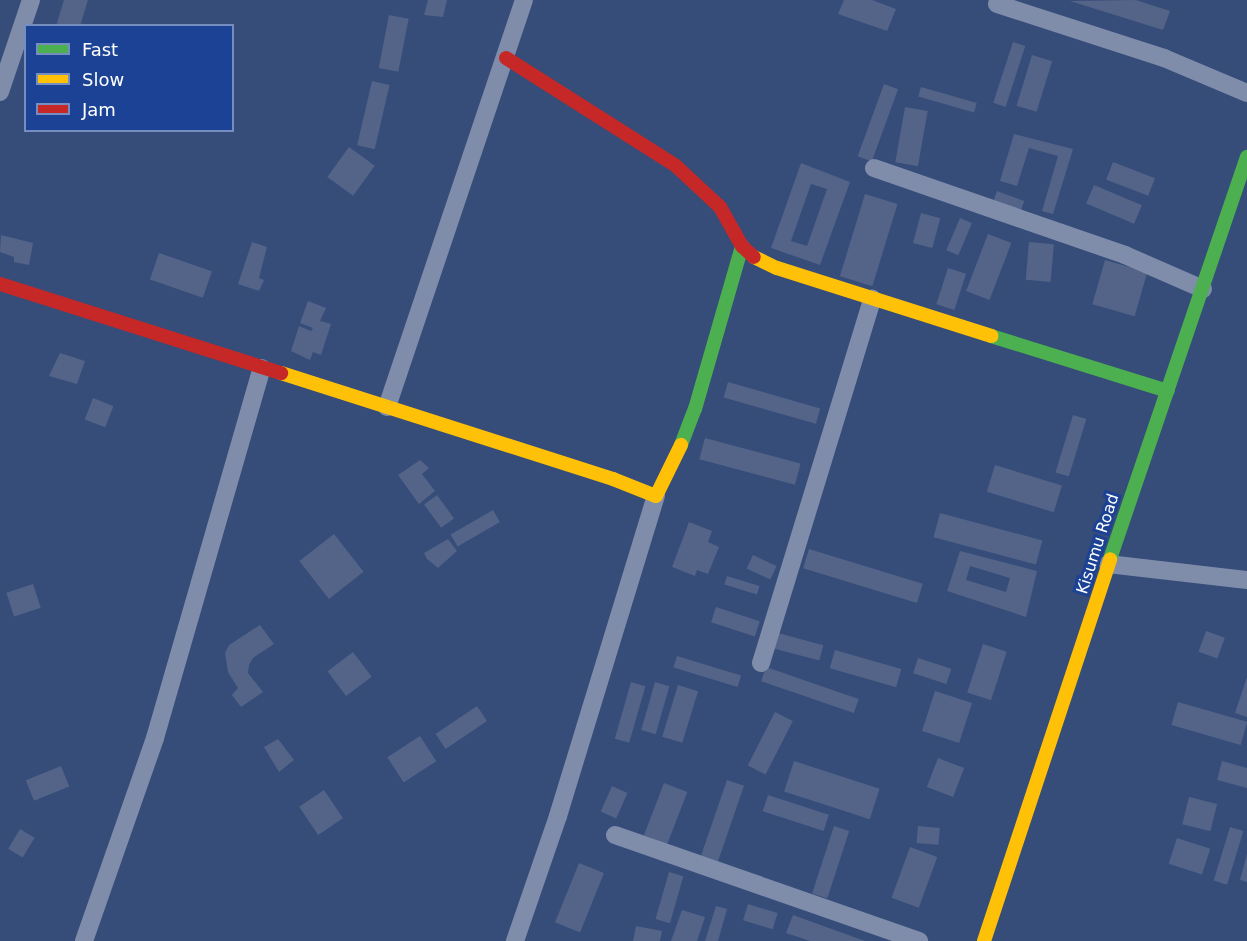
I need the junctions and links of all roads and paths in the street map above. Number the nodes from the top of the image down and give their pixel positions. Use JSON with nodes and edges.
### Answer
{"nodes":[{"id":1,"x":31,"y":0,"type":"edge"},
{"id":2,"x":524,"y":0,"type":"edge"},
{"id":3,"x":997,"y":4,"type":"dead end"},
{"id":4,"x":506,"y":58,"type":"junction"},
{"id":5,"x":0,"y":92,"type":"edge"},
{"id":6,"x":1247,"y":93,"type":"edge"},
{"id":7,"x":1247,"y":157,"type":"edge"},
{"id":8,"x":874,"y":168,"type":"dead end"},
{"id":9,"x":742,"y":246,"type":"junction"},
{"id":10,"x":0,"y":284,"type":"edge"},
{"id":11,"x":1203,"y":289,"type":"junction"},
{"id":12,"x":872,"y":299,"type":"junction"},
{"id":13,"x":262,"y":368,"type":"junction"},
{"id":14,"x":1168,"y":391,"type":"junction"},
{"id":15,"x":387,"y":407,"type":"junction"},
{"id":16,"x":656,"y":496,"type":"junction"},
{"id":17,"x":1108,"y":564,"type":"junction"},
{"id":18,"x":1247,"y":580,"type":"edge"},
{"id":19,"x":761,"y":663,"type":"dead end"},
{"id":20,"x":615,"y":835,"type":"dead end"},
{"id":21,"x":84,"y":941,"type":"edge"},
{"id":22,"x":515,"y":941,"type":"edge"},
{"id":23,"x":919,"y":941,"type":"edge"},
{"id":24,"x":984,"y":941,"type":"edge"}],
"edges":[{"from":1,"to":5,"type":"street"},
{"from":2,"to":4,"type":"street"},
{"from":3,"to":6,"type":"street"},
{"from":4,"to":9,"type":"main road"},
{"from":4,"to":15,"type":"street"},
{"from":7,"to":11,"type":"main road","name":"Kisumu Road"},
{"from":8,"to":11,"type":"street"},
{"from":9,"to":12,"type":"main road"},
{"from":9,"to":16,"type":"main road"},
{"from":10,"to":13,"type":"main road"},
{"from":11,"to":14,"type":"main road","name":"Kisumu Road"},
{"from":12,"to":14,"type":"main road"},
{"from":12,"to":19,"type":"street"},
{"from":13,"to":15,"type":"main road"},
{"from":13,"to":21,"type":"street"},
{"from":14,"to":17,"type":"main road","name":"Kisumu Road"},
{"from":15,"to":16,"type":"main road"},
{"from":16,"to":22,"type":"street"},
{"from":17,"to":18,"type":"street"},
{"from":17,"to":24,"type":"main road","name":"Kisumu Road"},
{"from":20,"to":23,"type":"street"}]}
